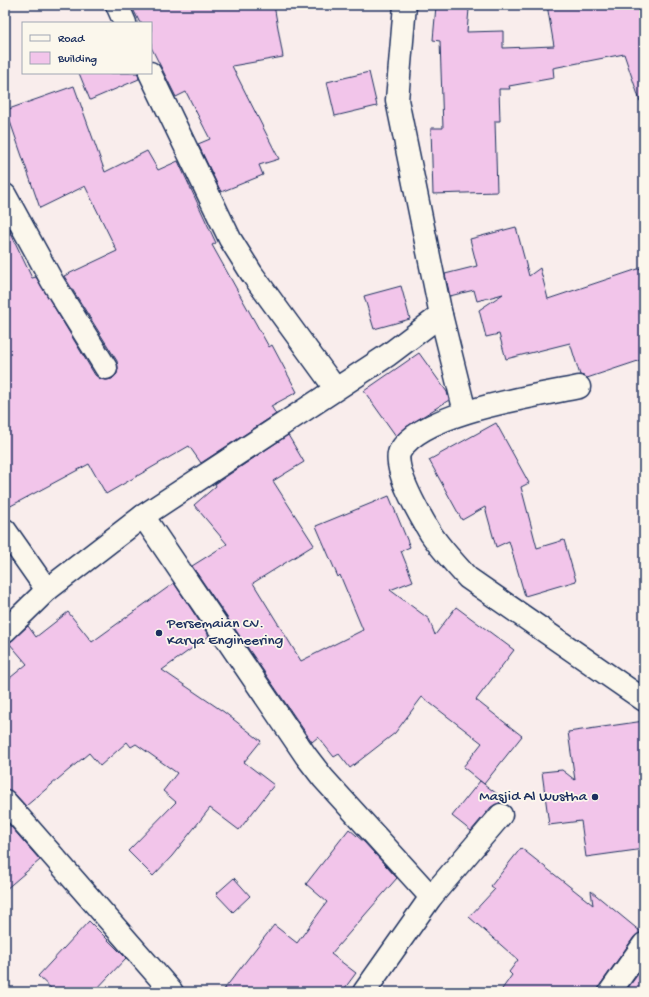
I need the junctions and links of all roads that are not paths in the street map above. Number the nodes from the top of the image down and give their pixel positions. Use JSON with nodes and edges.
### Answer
{"nodes":[{"id":1,"x":117,"y":5,"type":"edge"},
{"id":2,"x":405,"y":5,"type":"edge"},
{"id":3,"x":125,"y":22,"type":"edge"},
{"id":4,"x":150,"y":74,"type":"edge"},
{"id":5,"x":5,"y":195,"type":"edge"},
{"id":6,"x":441,"y":315,"type":"junction"},
{"id":7,"x":106,"y":368,"type":"dead end"},
{"id":8,"x":579,"y":387,"type":"dead end"},
{"id":9,"x":335,"y":388,"type":"junction"},
{"id":10,"x":465,"y":412,"type":"junction"},
{"id":11,"x":143,"y":516,"type":"junction"},
{"id":12,"x":5,"y":530,"type":"edge"},
{"id":13,"x":46,"y":590,"type":"junction"},
{"id":14,"x":5,"y":631,"type":"edge"},
{"id":15,"x":644,"y":700,"type":"edge"},
{"id":16,"x":5,"y":801,"type":"edge"},
{"id":17,"x":501,"y":816,"type":"dead end"},
{"id":18,"x":431,"y":897,"type":"junction"},
{"id":19,"x":644,"y":944,"type":"edge"},
{"id":20,"x":172,"y":992,"type":"edge"},
{"id":21,"x":364,"y":992,"type":"edge"},
{"id":22,"x":610,"y":992,"type":"edge"}],
"edges":[{"from":1,"to":3,"type":"street"},
{"from":2,"to":6,"type":"street"},
{"from":4,"to":9,"type":"street"},
{"from":5,"to":7,"type":"street"},
{"from":6,"to":9,"type":"street"},
{"from":6,"to":10,"type":"street"},
{"from":8,"to":10,"type":"street"},
{"from":9,"to":11,"type":"street"},
{"from":10,"to":15,"type":"street"},
{"from":11,"to":13,"type":"street"},
{"from":11,"to":18,"type":"street"},
{"from":12,"to":13,"type":"street"},
{"from":13,"to":14,"type":"street"},
{"from":16,"to":20,"type":"street"},
{"from":17,"to":18,"type":"street"},
{"from":18,"to":21,"type":"street"},
{"from":19,"to":22,"type":"street"}]}
